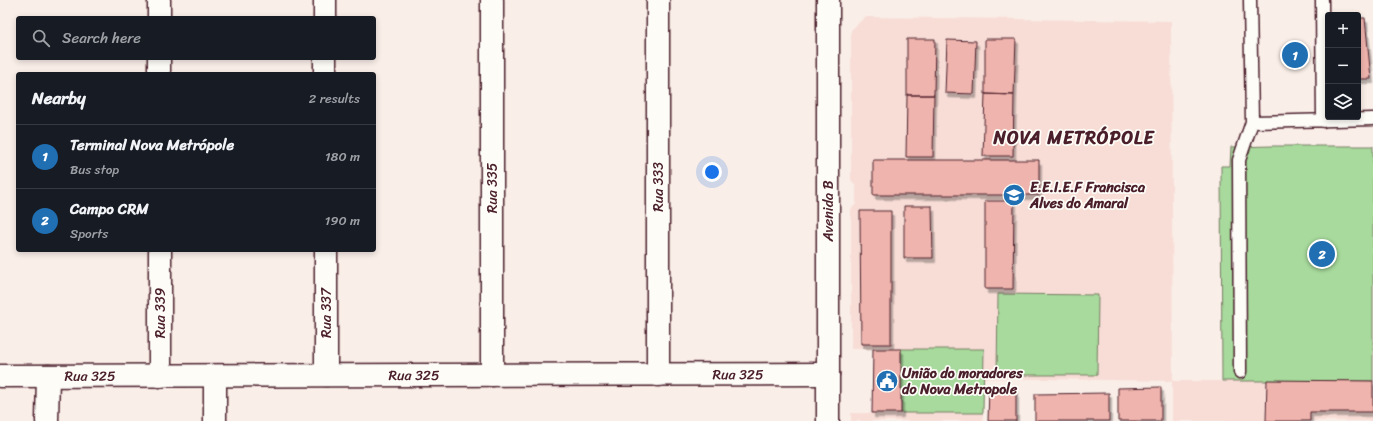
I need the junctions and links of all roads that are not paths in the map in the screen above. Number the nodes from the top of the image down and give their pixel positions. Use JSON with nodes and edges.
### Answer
{"nodes":[{"id":1,"x":159,"y":0,"type":"edge"},
{"id":2,"x":325,"y":0,"type":"edge"},
{"id":3,"x":492,"y":0,"type":"edge"},
{"id":4,"x":658,"y":0,"type":"edge"},
{"id":5,"x":828,"y":0,"type":"edge"},
{"id":6,"x":1250,"y":0,"type":"edge"},
{"id":7,"x":1322,"y":0,"type":"edge"},
{"id":8,"x":159,"y":16,"type":"edge"},
{"id":9,"x":325,"y":16,"type":"edge"},
{"id":10,"x":159,"y":60,"type":"edge"},
{"id":11,"x":325,"y":60,"type":"edge"},
{"id":12,"x":159,"y":72,"type":"edge"},
{"id":13,"x":325,"y":72,"type":"edge"},
{"id":14,"x":1373,"y":119,"type":"edge"},
{"id":15,"x":1323,"y":121,"type":"junction"},
{"id":16,"x":1252,"y":122,"type":"junction"},
{"id":17,"x":160,"y":252,"type":"edge"},
{"id":18,"x":326,"y":252,"type":"edge"},
{"id":19,"x":1240,"y":372,"type":"dead end"},
{"id":20,"x":828,"y":374,"type":"junction"},
{"id":21,"x":326,"y":375,"type":"junction"},
{"id":22,"x":492,"y":375,"type":"junction"},
{"id":23,"x":658,"y":375,"type":"junction"},
{"id":24,"x":0,"y":376,"type":"edge"},
{"id":25,"x":48,"y":376,"type":"junction"},
{"id":26,"x":160,"y":376,"type":"junction"},
{"id":27,"x":215,"y":376,"type":"junction"},
{"id":28,"x":48,"y":421,"type":"edge"},
{"id":29,"x":215,"y":421,"type":"edge"},
{"id":30,"x":828,"y":421,"type":"edge"}],
"edges":[{"from":1,"to":8,"type":"street"},
{"from":2,"to":9,"type":"street"},
{"from":3,"to":22,"type":"street","name":"Rua 335"},
{"from":4,"to":23,"type":"street","name":"Rua 333"},
{"from":5,"to":20,"type":"street","name":"Avenida B"},
{"from":6,"to":16,"type":"lane"},
{"from":7,"to":15,"type":"lane"},
{"from":10,"to":12,"type":"street"},
{"from":11,"to":13,"type":"street"},
{"from":14,"to":15,"type":"lane"},
{"from":15,"to":16,"type":"lane"},
{"from":16,"to":19,"type":"lane"},
{"from":17,"to":26,"type":"street","name":"Rua 339"},
{"from":18,"to":21,"type":"street","name":"Rua 337"},
{"from":20,"to":23,"type":"street","name":"Rua 325"},
{"from":20,"to":30,"type":"street","name":"Avenida B"},
{"from":21,"to":22,"type":"street","name":"Rua 325"},
{"from":21,"to":27,"type":"street","name":"Rua 325"},
{"from":22,"to":23,"type":"street","name":"Rua 325"},
{"from":24,"to":25,"type":"street","name":"Rua 325"},
{"from":25,"to":26,"type":"street","name":"Rua 325"},
{"from":25,"to":28,"type":"street"},
{"from":26,"to":27,"type":"street","name":"Rua 325"},
{"from":27,"to":29,"type":"street"}]}
